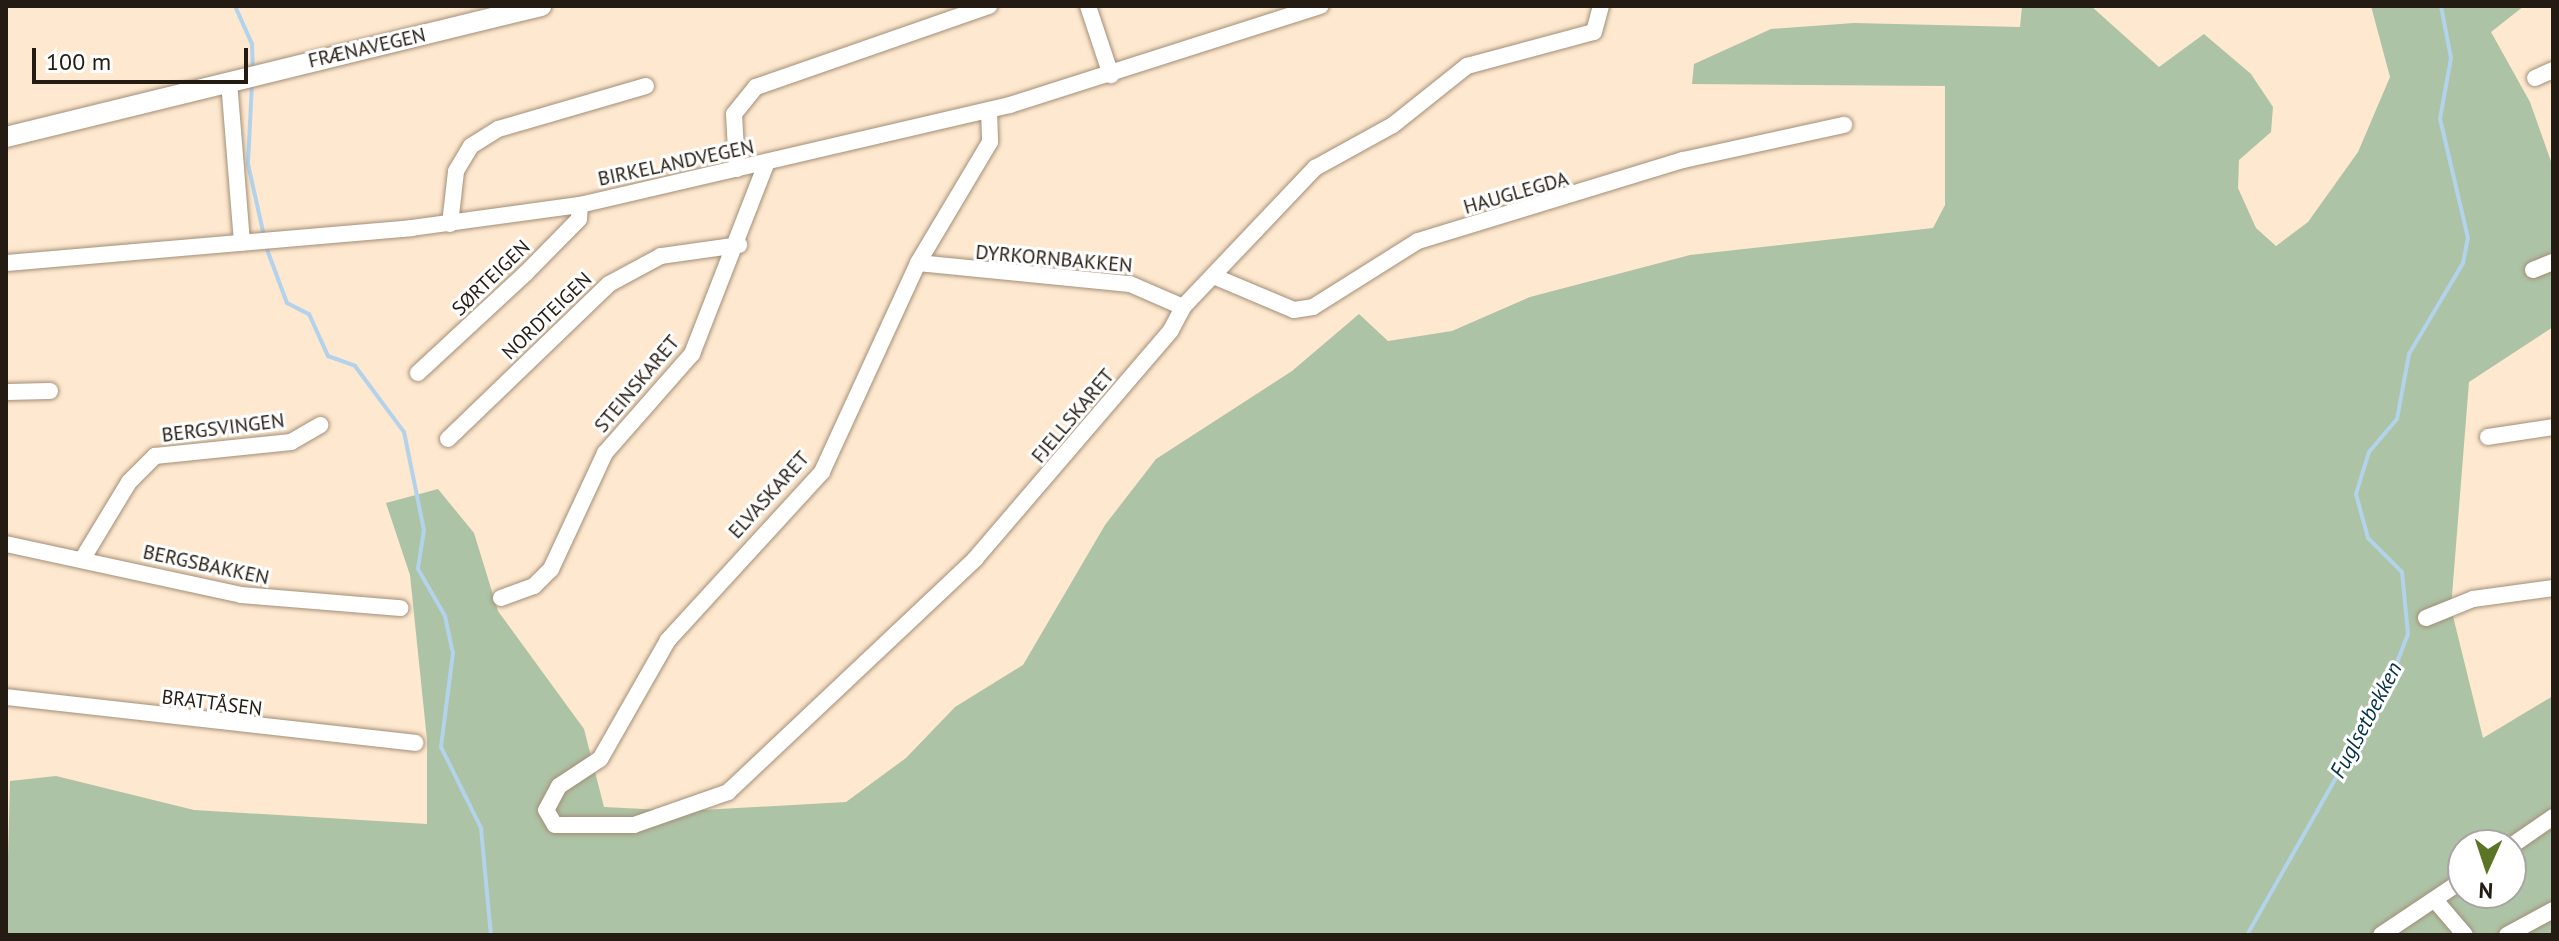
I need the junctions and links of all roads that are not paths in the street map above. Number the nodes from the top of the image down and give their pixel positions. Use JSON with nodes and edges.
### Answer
{"nodes":[{"id":1,"x":541,"y":6,"type":"edge"},
{"id":2,"x":989,"y":6,"type":"edge"},
{"id":3,"x":1321,"y":6,"type":"edge"},
{"id":4,"x":1601,"y":6,"type":"edge"},
{"id":5,"x":1090,"y":12,"type":"edge"},
{"id":6,"x":2553,"y":70,"type":"edge"},
{"id":7,"x":1111,"y":75,"type":"junction"},
{"id":8,"x":2535,"y":78,"type":"dead end"},
{"id":9,"x":229,"y":81,"type":"junction"},
{"id":10,"x":646,"y":86,"type":"dead end"},
{"id":11,"x":989,"y":110,"type":"junction"},
{"id":12,"x":1844,"y":125,"type":"dead end"},
{"id":13,"x":6,"y":137,"type":"edge"},
{"id":14,"x":766,"y":164,"type":"junction"},
{"id":15,"x":737,"y":169,"type":"junction"},
{"id":16,"x":580,"y":205,"type":"junction"},
{"id":17,"x":450,"y":224,"type":"junction"},
{"id":18,"x":242,"y":242,"type":"junction"},
{"id":19,"x":739,"y":245,"type":"junction"},
{"id":20,"x":2553,"y":262,"type":"edge"},
{"id":21,"x":6,"y":263,"type":"edge"},
{"id":22,"x":918,"y":263,"type":"junction"},
{"id":23,"x":2533,"y":270,"type":"dead end"},
{"id":24,"x":1218,"y":278,"type":"junction"},
{"id":25,"x":1183,"y":307,"type":"junction"},
{"id":26,"x":418,"y":373,"type":"dead end"},
{"id":27,"x":50,"y":391,"type":"dead end"},
{"id":28,"x":6,"y":392,"type":"edge"},
{"id":29,"x":321,"y":425,"type":"dead end"},
{"id":30,"x":2553,"y":427,"type":"edge"},
{"id":31,"x":2488,"y":437,"type":"dead end"},
{"id":32,"x":448,"y":439,"type":"dead end"},
{"id":33,"x":6,"y":544,"type":"edge"},
{"id":34,"x":83,"y":558,"type":"junction"},
{"id":35,"x":2553,"y":588,"type":"edge"},
{"id":36,"x":501,"y":598,"type":"dead end"},
{"id":37,"x":400,"y":608,"type":"dead end"},
{"id":38,"x":2426,"y":618,"type":"dead end"},
{"id":39,"x":6,"y":697,"type":"edge"},
{"id":40,"x":415,"y":743,"type":"dead end"},
{"id":41,"x":2553,"y":817,"type":"edge"},
{"id":42,"x":555,"y":825,"type":"joint"},
{"id":43,"x":2527,"y":835,"type":"edge"},
{"id":44,"x":2447,"y":891,"type":"edge"},
{"id":45,"x":2435,"y":900,"type":"junction"},
{"id":46,"x":2553,"y":910,"type":"edge"},
{"id":47,"x":2381,"y":935,"type":"edge"},
{"id":48,"x":2465,"y":935,"type":"edge"},
{"id":49,"x":2507,"y":935,"type":"edge"}],
"edges":[{"from":1,"to":9,"type":"main road","name":"FRÆNAVEGEN"},
{"from":2,"to":15,"type":"street"},
{"from":3,"to":7,"type":"street","name":"BIRKELANDVEGEN"},
{"from":4,"to":24,"type":"street","name":"FJELLSKARET"},
{"from":5,"to":7,"type":"street"},
{"from":6,"to":8,"type":"street"},
{"from":7,"to":11,"type":"street","name":"BIRKELANDVEGEN"},
{"from":9,"to":13,"type":"main road","name":"FRÆNAVEGEN"},
{"from":9,"to":18,"type":"street"},
{"from":10,"to":17,"type":"street"},
{"from":11,"to":14,"type":"street","name":"BIRKELANDVEGEN"},
{"from":11,"to":22,"type":"street","name":"ELVASKARET"},
{"from":12,"to":24,"type":"street","name":"HAUGLEGDA"},
{"from":14,"to":15,"type":"street","name":"BIRKELANDVEGEN"},
{"from":14,"to":19,"type":"street","name":"STEINSKARET"},
{"from":15,"to":16,"type":"street","name":"BIRKELANDVEGEN"},
{"from":16,"to":17,"type":"street","name":"BIRKELANDVEGEN"},
{"from":16,"to":26,"type":"street","name":"SØRTEIGEN"},
{"from":17,"to":18,"type":"street","name":"BIRKELANDVEGEN"},
{"from":18,"to":21,"type":"street","name":"BIRKELANDVEGEN"},
{"from":19,"to":32,"type":"street","name":"NORDTEIGEN"},
{"from":19,"to":36,"type":"street","name":"STEINSKARET"},
{"from":20,"to":23,"type":"street"},
{"from":22,"to":25,"type":"street","name":"DYRKORNBAKKEN"},
{"from":22,"to":42,"type":"street","name":"ELVASKARET"},
{"from":24,"to":25,"type":"street","name":"FJELLSKARET"},
{"from":25,"to":42,"type":"street","name":"FJELLSKARET"},
{"from":27,"to":28,"type":"street"},
{"from":29,"to":34,"type":"street","name":"BERGSVINGEN"},
{"from":30,"to":31,"type":"street"},
{"from":33,"to":34,"type":"street","name":"BERGSBAKKEN"},
{"from":34,"to":37,"type":"street","name":"BERGSBAKKEN"},
{"from":35,"to":38,"type":"street"},
{"from":39,"to":40,"type":"street","name":"BRATTÅSEN"},
{"from":41,"to":43,"type":"street"},
{"from":44,"to":45,"type":"street"},
{"from":45,"to":47,"type":"street"},
{"from":45,"to":48,"type":"street"},
{"from":46,"to":49,"type":"street"}]}
